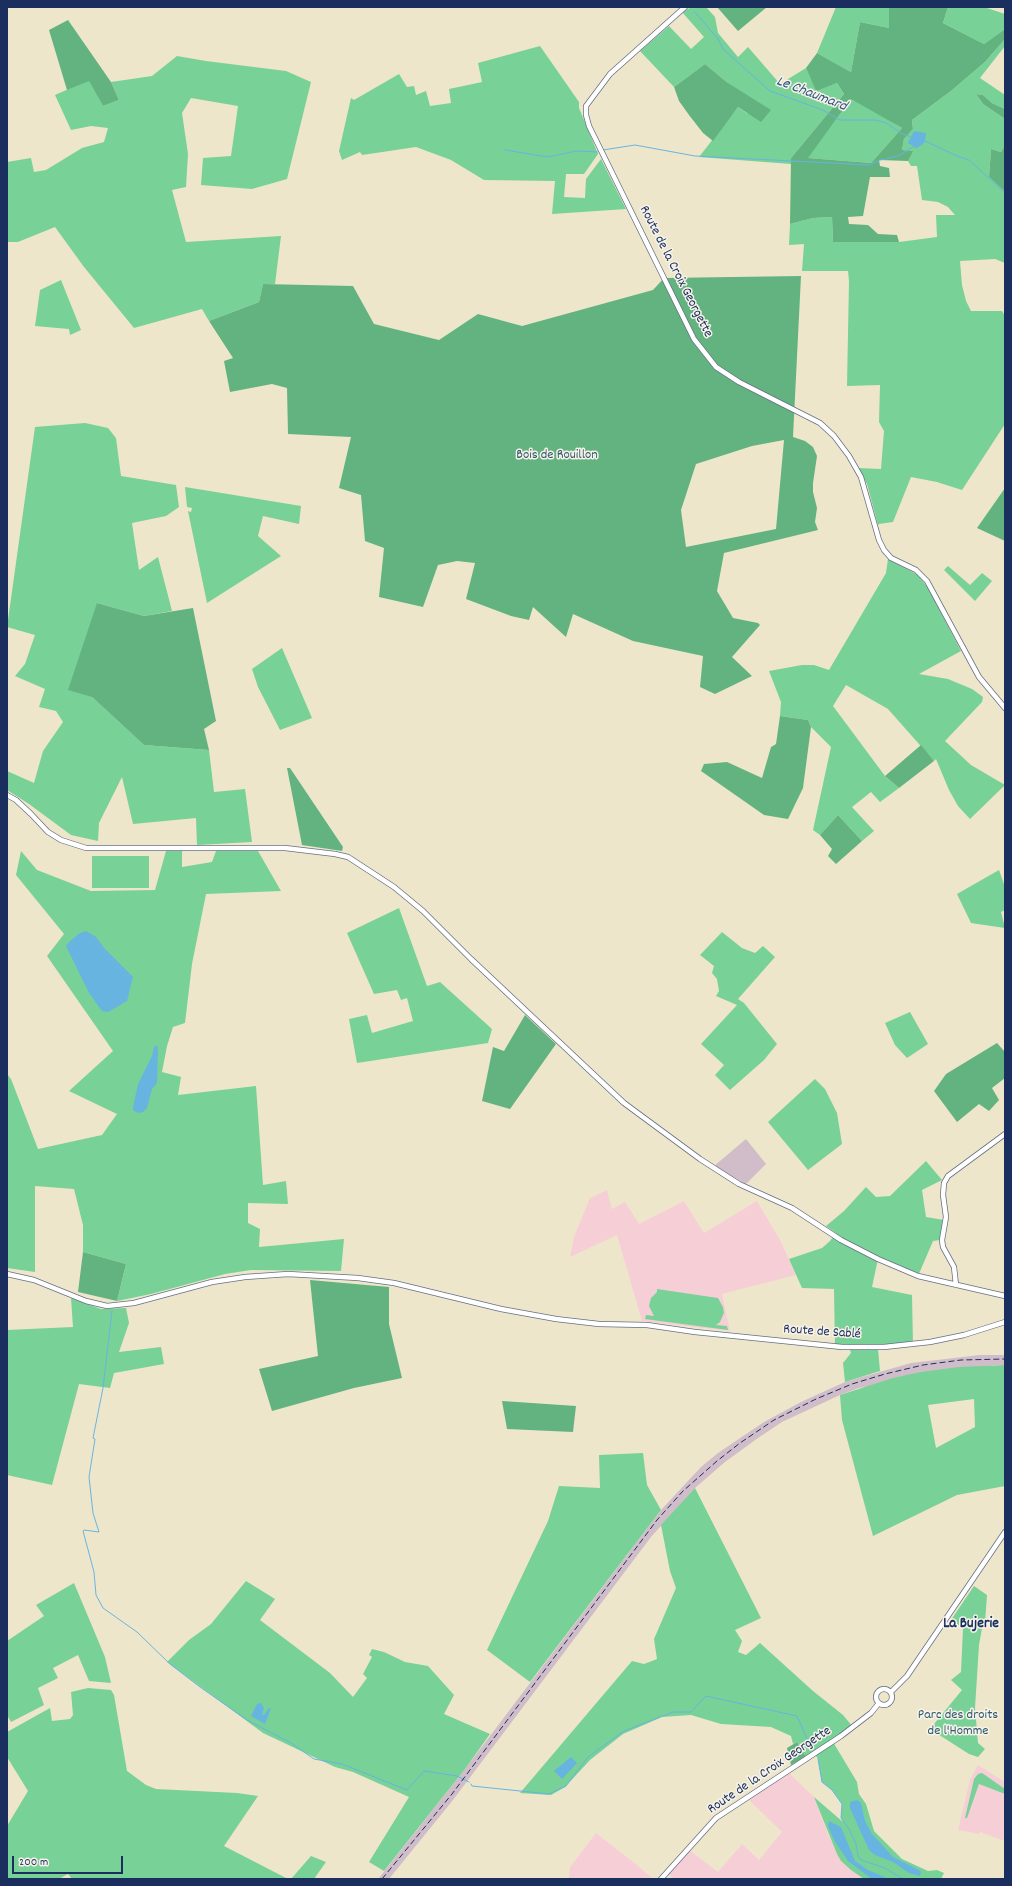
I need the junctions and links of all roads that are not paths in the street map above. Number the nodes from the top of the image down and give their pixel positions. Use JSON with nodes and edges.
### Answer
{"nodes":[{"id":1,"x":685,"y":7,"type":"edge"},
{"id":2,"x":1005,"y":708,"type":"edge"},
{"id":3,"x":7,"y":795,"type":"edge"},
{"id":4,"x":1005,"y":1134,"type":"edge"},
{"id":5,"x":7,"y":1274,"type":"edge"},
{"id":6,"x":956,"y":1285,"type":"junction"},
{"id":7,"x":1005,"y":1296,"type":"edge"},
{"id":8,"x":1005,"y":1322,"type":"edge"},
{"id":9,"x":1005,"y":1532,"type":"edge"},
{"id":10,"x":891,"y":1692,"type":"junction"},
{"id":11,"x":879,"y":1703,"type":"junction"},
{"id":12,"x":661,"y":1879,"type":"edge"}],
"edges":[{"from":1,"to":2,"type":"street","name":"Route de la Croix Georgette"},
{"from":3,"to":6,"type":"street"},
{"from":4,"to":6,"type":"street"},
{"from":5,"to":8,"type":"street","name":"Route de Sablé"},
{"from":6,"to":7,"type":"street"},
{"from":9,"to":10,"type":"street","name":"Route de la Croix Georgette"},
{"from":10,"to":11,"type":"street","name":"Route de la Croix Georgette"},
{"from":10,"to":11,"type":"street","name":"Route de la Croix Georgette"},
{"from":11,"to":12,"type":"street","name":"Route de la Croix Georgette"}]}
